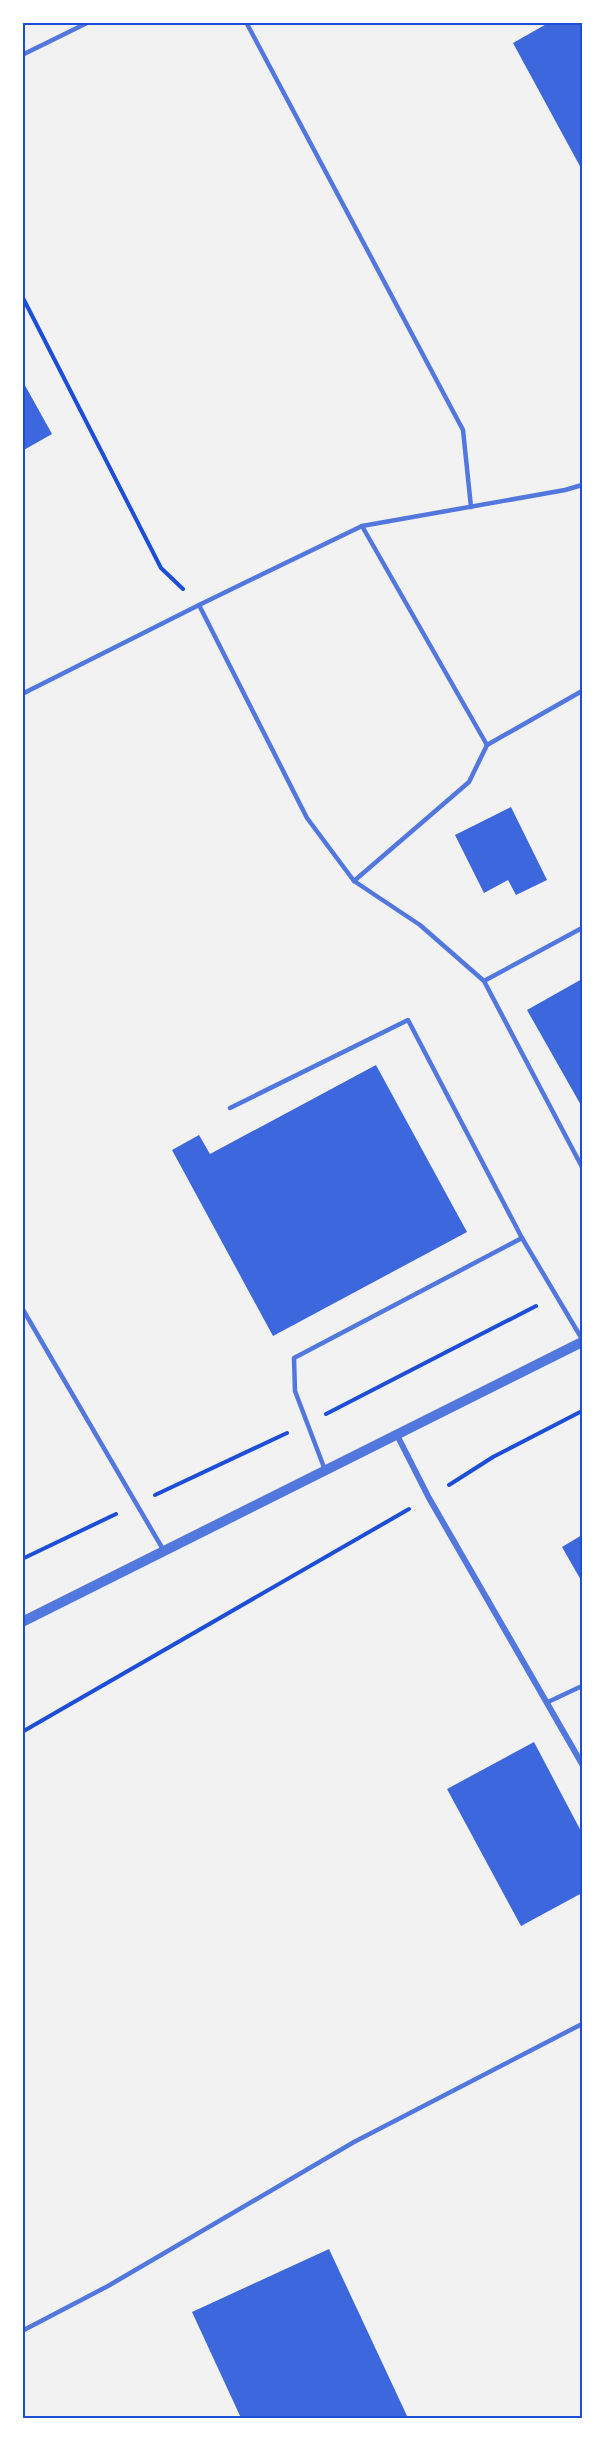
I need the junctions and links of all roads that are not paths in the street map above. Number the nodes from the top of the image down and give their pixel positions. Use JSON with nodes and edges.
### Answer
{"nodes":[{"id":1,"x":89,"y":22,"type":"edge"},
{"id":2,"x":246,"y":22,"type":"edge"},
{"id":3,"x":22,"y":56,"type":"edge"},
{"id":4,"x":582,"y":485,"type":"edge"},
{"id":5,"x":471,"y":507,"type":"junction"},
{"id":6,"x":362,"y":526,"type":"junction"},
{"id":7,"x":199,"y":605,"type":"junction"},
{"id":8,"x":582,"y":691,"type":"edge"},
{"id":9,"x":22,"y":694,"type":"edge"},
{"id":10,"x":488,"y":745,"type":"junction"},
{"id":11,"x":354,"y":881,"type":"junction"},
{"id":12,"x":582,"y":928,"type":"edge"},
{"id":13,"x":484,"y":981,"type":"junction"},
{"id":14,"x":230,"y":1108,"type":"dead end"},
{"id":15,"x":582,"y":1167,"type":"edge"},
{"id":16,"x":522,"y":1238,"type":"junction"},
{"id":17,"x":22,"y":1308,"type":"edge"},
{"id":18,"x":582,"y":1340,"type":"edge"},
{"id":19,"x":397,"y":1436,"type":"junction"},
{"id":20,"x":325,"y":1470,"type":"junction"},
{"id":21,"x":164,"y":1551,"type":"junction"},
{"id":22,"x":22,"y":1622,"type":"edge"},
{"id":23,"x":582,"y":1686,"type":"edge"},
{"id":24,"x":548,"y":1702,"type":"junction"},
{"id":25,"x":582,"y":1764,"type":"edge"},
{"id":26,"x":582,"y":2024,"type":"edge"},
{"id":27,"x":22,"y":2331,"type":"edge"}],
"edges":[{"from":1,"to":3,"type":"lane"},
{"from":2,"to":5,"type":"lane"},
{"from":4,"to":5,"type":"lane"},
{"from":5,"to":6,"type":"lane"},
{"from":6,"to":7,"type":"lane"},
{"from":6,"to":10,"type":"lane"},
{"from":7,"to":9,"type":"lane"},
{"from":7,"to":11,"type":"lane"},
{"from":8,"to":10,"type":"lane"},
{"from":10,"to":11,"type":"lane"},
{"from":11,"to":13,"type":"lane"},
{"from":12,"to":13,"type":"lane"},
{"from":13,"to":15,"type":"lane"},
{"from":14,"to":16,"type":"lane"},
{"from":16,"to":18,"type":"lane"},
{"from":16,"to":20,"type":"lane"},
{"from":17,"to":21,"type":"lane"},
{"from":18,"to":19,"type":"street"},
{"from":19,"to":20,"type":"street"},
{"from":19,"to":24,"type":"street"},
{"from":20,"to":21,"type":"street"},
{"from":21,"to":22,"type":"street"},
{"from":23,"to":24,"type":"lane"},
{"from":24,"to":25,"type":"street"},
{"from":26,"to":27,"type":"lane"}]}
